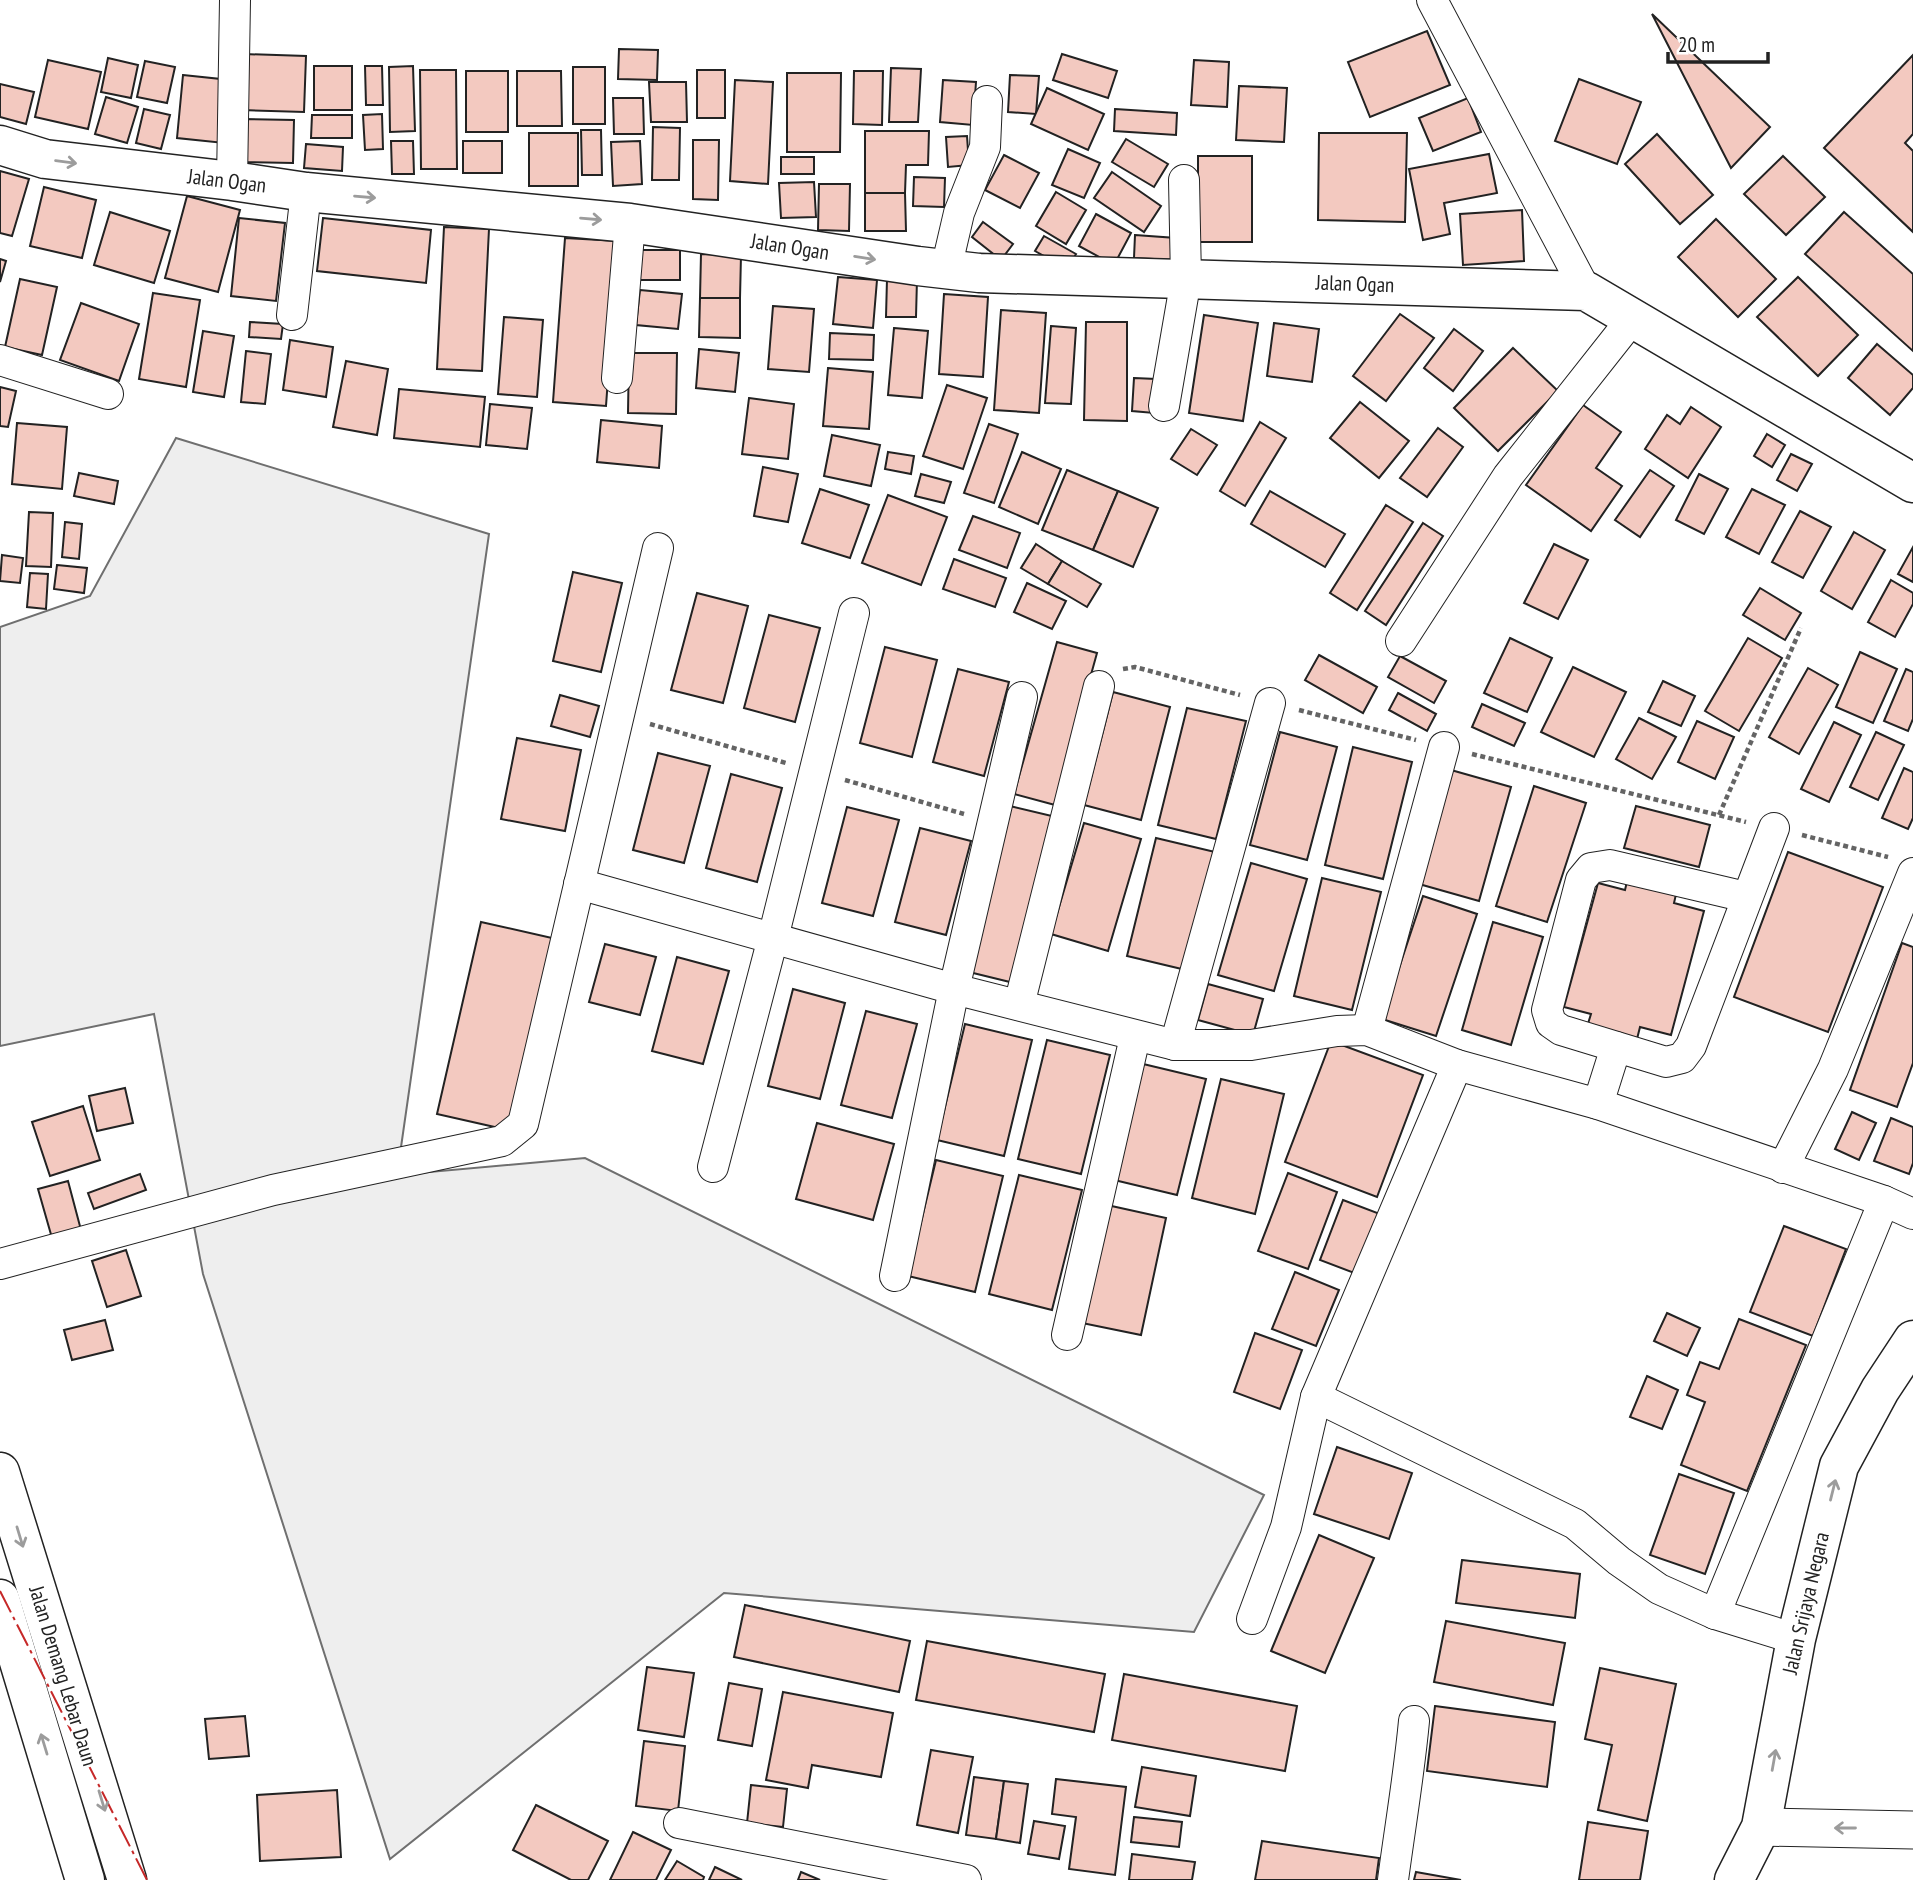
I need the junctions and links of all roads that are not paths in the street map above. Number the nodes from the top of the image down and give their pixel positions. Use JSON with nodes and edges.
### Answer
{"nodes":[{"id":1,"x":235,"y":0,"type":"edge"},
{"id":2,"x":1432,"y":0,"type":"edge"},
{"id":3,"x":987,"y":101,"type":"dead end"},
{"id":4,"x":0,"y":145,"type":"edge"},
{"id":5,"x":1184,"y":180,"type":"dead end"},
{"id":6,"x":232,"y":181,"type":"junction"},
{"id":7,"x":306,"y":192,"type":"junction"},
{"id":8,"x":630,"y":223,"type":"junction"},
{"id":9,"x":946,"y":269,"type":"junction"},
{"id":10,"x":1186,"y":279,"type":"junction"},
{"id":11,"x":1586,"y":292,"type":"junction"},
{"id":12,"x":292,"y":315,"type":"dead end"},
{"id":13,"x":1632,"y":319,"type":"junction"},
{"id":14,"x":0,"y":360,"type":"edge"},
{"id":15,"x":617,"y":379,"type":"dead end"},
{"id":16,"x":108,"y":394,"type":"dead end"},
{"id":17,"x":1164,"y":406,"type":"dead end"},
{"id":18,"x":1913,"y":483,"type":"edge"},
{"id":19,"x":658,"y":548,"type":"dead end"},
{"id":20,"x":854,"y":613,"type":"dead end"},
{"id":21,"x":1401,"y":641,"type":"dead end"},
{"id":22,"x":1099,"y":686,"type":"road end"},
{"id":23,"x":1022,"y":697,"type":"dead end"},
{"id":24,"x":1270,"y":703,"type":"road end"},
{"id":25,"x":1444,"y":747,"type":"road end"},
{"id":26,"x":1773,"y":828,"type":"road end"},
{"id":27,"x":1907,"y":867,"type":"edge"},
{"id":28,"x":579,"y":884,"type":"junction"},
{"id":29,"x":1746,"y":897,"type":"junction"},
{"id":30,"x":773,"y":938,"type":"junction"},
{"id":31,"x":954,"y":989,"type":"junction"},
{"id":32,"x":1019,"y":1005,"type":"junction"},
{"id":33,"x":1367,"y":1030,"type":"junction"},
{"id":34,"x":1135,"y":1037,"type":"junction"},
{"id":35,"x":1175,"y":1045,"type":"junction"},
{"id":36,"x":1616,"y":1047,"type":"junction"},
{"id":37,"x":1458,"y":1065,"type":"junction"},
{"id":38,"x":1598,"y":1104,"type":"junction"},
{"id":39,"x":713,"y":1167,"type":"dead end"},
{"id":40,"x":1783,"y":1168,"type":"junction"},
{"id":41,"x":1884,"y":1201,"type":"junction"},
{"id":42,"x":1913,"y":1214,"type":"edge"},
{"id":43,"x":0,"y":1264,"type":"edge"},
{"id":44,"x":895,"y":1276,"type":"dead end"},
{"id":45,"x":1067,"y":1335,"type":"dead end"},
{"id":46,"x":1913,"y":1340,"type":"edge"},
{"id":47,"x":1316,"y":1397,"type":"junction"},
{"id":48,"x":0,"y":1472,"type":"edge"},
{"id":49,"x":0,"y":1599,"type":"edge"},
{"id":50,"x":1715,"y":1614,"type":"junction"},
{"id":51,"x":1252,"y":1619,"type":"dead end"},
{"id":52,"x":1796,"y":1639,"type":"junction"},
{"id":53,"x":1414,"y":1721,"type":"dead end"},
{"id":54,"x":679,"y":1824,"type":"dead end"},
{"id":55,"x":1761,"y":1827,"type":"junction"},
{"id":56,"x":1913,"y":1830,"type":"edge"},
{"id":57,"x":920,"y":1876,"type":"edge"},
{"id":58,"x":85,"y":1880,"type":"edge"},
{"id":59,"x":127,"y":1880,"type":"edge"},
{"id":60,"x":966,"y":1880,"type":"edge"},
{"id":61,"x":1393,"y":1880,"type":"edge"},
{"id":62,"x":1734,"y":1880,"type":"edge"}],
"edges":[{"from":1,"to":6,"type":"street"},
{"from":2,"to":11,"type":"street"},
{"from":3,"to":9,"type":"street"},
{"from":4,"to":6,"type":"main road","name":"Jalan Ogan","one_way":true},
{"from":5,"to":10,"type":"street"},
{"from":6,"to":7,"type":"main road","name":"Jalan Ogan"},
{"from":7,"to":8,"type":"main road","name":"Jalan Ogan","one_way":true},
{"from":7,"to":12,"type":"street"},
{"from":8,"to":9,"type":"main road","name":"Jalan Ogan","one_way":true},
{"from":8,"to":15,"type":"street"},
{"from":9,"to":10,"type":"main road","name":"Jalan Ogan"},
{"from":10,"to":11,"type":"main road","name":"Jalan Ogan"},
{"from":10,"to":17,"type":"street"},
{"from":11,"to":13,"type":"main road","name":"Jalan Ogan"},
{"from":13,"to":18,"type":"main road","name":"Jalan Ogan"},
{"from":13,"to":21,"type":"street"},
{"from":14,"to":16,"type":"street"},
{"from":19,"to":28,"type":"street"},
{"from":20,"to":30,"type":"street"},
{"from":22,"to":32,"type":"street"},
{"from":23,"to":31,"type":"street"},
{"from":24,"to":35,"type":"street"},
{"from":25,"to":33,"type":"street"},
{"from":26,"to":29,"type":"street"},
{"from":27,"to":40,"type":"street"},
{"from":28,"to":30,"type":"street"},
{"from":28,"to":43,"type":"street"},
{"from":29,"to":36,"type":"street"},
{"from":29,"to":36,"type":"street"},
{"from":30,"to":31,"type":"street"},
{"from":30,"to":39,"type":"street"},
{"from":31,"to":32,"type":"street"},
{"from":31,"to":44,"type":"street"},
{"from":32,"to":34,"type":"street"},
{"from":33,"to":35,"type":"street"},
{"from":33,"to":37,"type":"street"},
{"from":34,"to":35,"type":"street"},
{"from":34,"to":45,"type":"street"},
{"from":36,"to":38,"type":"street"},
{"from":37,"to":38,"type":"street"},
{"from":37,"to":47,"type":"street"},
{"from":38,"to":40,"type":"street"},
{"from":40,"to":41,"type":"street"},
{"from":41,"to":42,"type":"street"},
{"from":41,"to":50,"type":"street"},
{"from":52,"to":46,"type":"main road","name":"Jalan Srijaya Negara","one_way":true},
{"from":47,"to":50,"type":"street"},
{"from":47,"to":51,"type":"street"},
{"from":48,"to":59,"type":"main road","name":"Jalan Demang Lebar Daun","one_way":true},
{"from":58,"to":49,"type":"main road","name":"Jalan Demang Lebar Daun","one_way":true},
{"from":50,"to":52,"type":"street"},
{"from":55,"to":52,"type":"main road","name":"Jalan Srijaya Negara","one_way":true},
{"from":53,"to":61,"type":"street"},
{"from":54,"to":57,"type":"street"},
{"from":56,"to":55,"type":"street","one_way":true},
{"from":55,"to":62,"type":"main road","name":"Jalan Srijaya Negara"},
{"from":57,"to":60,"type":"street"}]}
